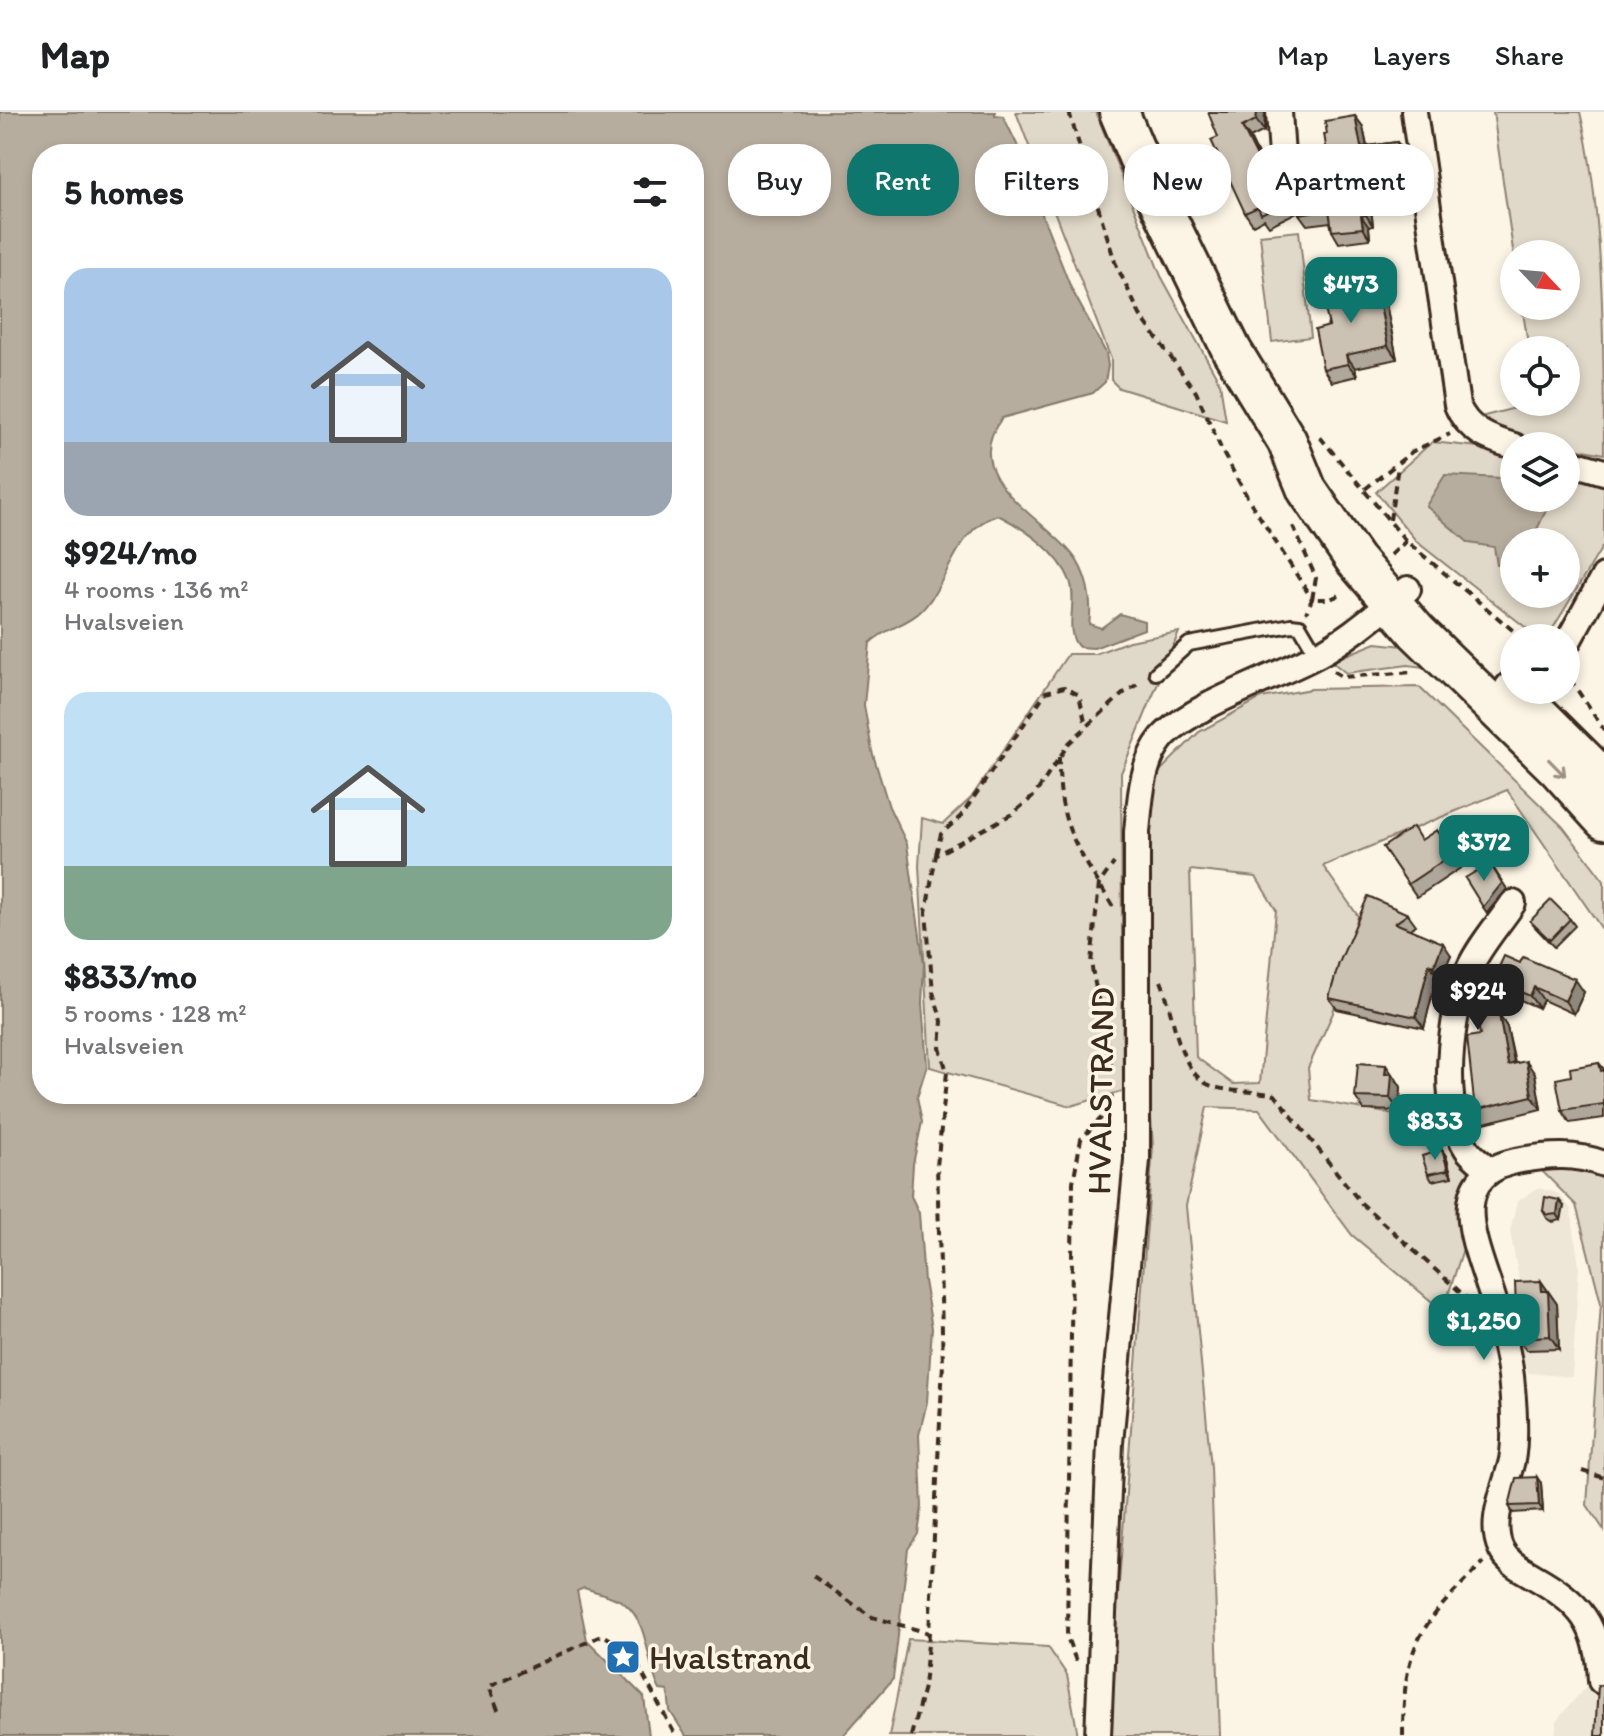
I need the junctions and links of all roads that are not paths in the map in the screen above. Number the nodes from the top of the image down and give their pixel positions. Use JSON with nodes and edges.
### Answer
{"nodes":[{"id":1,"x":1119,"y":112,"type":"edge"},
{"id":2,"x":1279,"y":112,"type":"edge"},
{"id":3,"x":1414,"y":112,"type":"edge"},
{"id":4,"x":1281,"y":144,"type":"edge"},
{"id":5,"x":1500,"y":442,"type":"edge"},
{"id":6,"x":1580,"y":465,"type":"edge"},
{"id":7,"x":1604,"y":472,"type":"edge"},
{"id":8,"x":1604,"y":576,"type":"edge"},
{"id":9,"x":1399,"y":596,"type":"junction"},
{"id":10,"x":1578,"y":624,"type":"edge"},
{"id":11,"x":1317,"y":655,"type":"junction"},
{"id":12,"x":1156,"y":673,"type":"road end"},
{"id":13,"x":1500,"y":682,"type":"edge"},
{"id":14,"x":1522,"y":704,"type":"edge"},
{"id":15,"x":1525,"y":704,"type":"edge"},
{"id":16,"x":1604,"y":779,"type":"edge"},
{"id":17,"x":1604,"y":820,"type":"edge"},
{"id":18,"x":1513,"y":903,"type":"dead end"},
{"id":19,"x":1604,"y":1164,"type":"edge"},
{"id":20,"x":1490,"y":1170,"type":"junction"},
{"id":21,"x":1601,"y":1681,"type":"edge"},
{"id":22,"x":1098,"y":1736,"type":"edge"}],
"edges":[{"from":1,"to":9,"type":"main road"},
{"from":2,"to":4,"type":"street"},
{"from":3,"to":5,"type":"street"},
{"from":6,"to":7,"type":"street"},
{"from":8,"to":10,"type":"street"},
{"from":9,"to":11,"type":"street","name":"HVALSTRAND"},
{"from":9,"to":13,"type":"main road"},
{"from":11,"to":12,"type":"lane"},
{"from":11,"to":22,"type":"street","name":"HVALSTRAND"},
{"from":14,"to":17,"type":"main road","one_way":true},
{"from":15,"to":16,"type":"main road"},
{"from":18,"to":20,"type":"street"},
{"from":19,"to":20,"type":"street"},
{"from":20,"to":21,"type":"street"}]}
